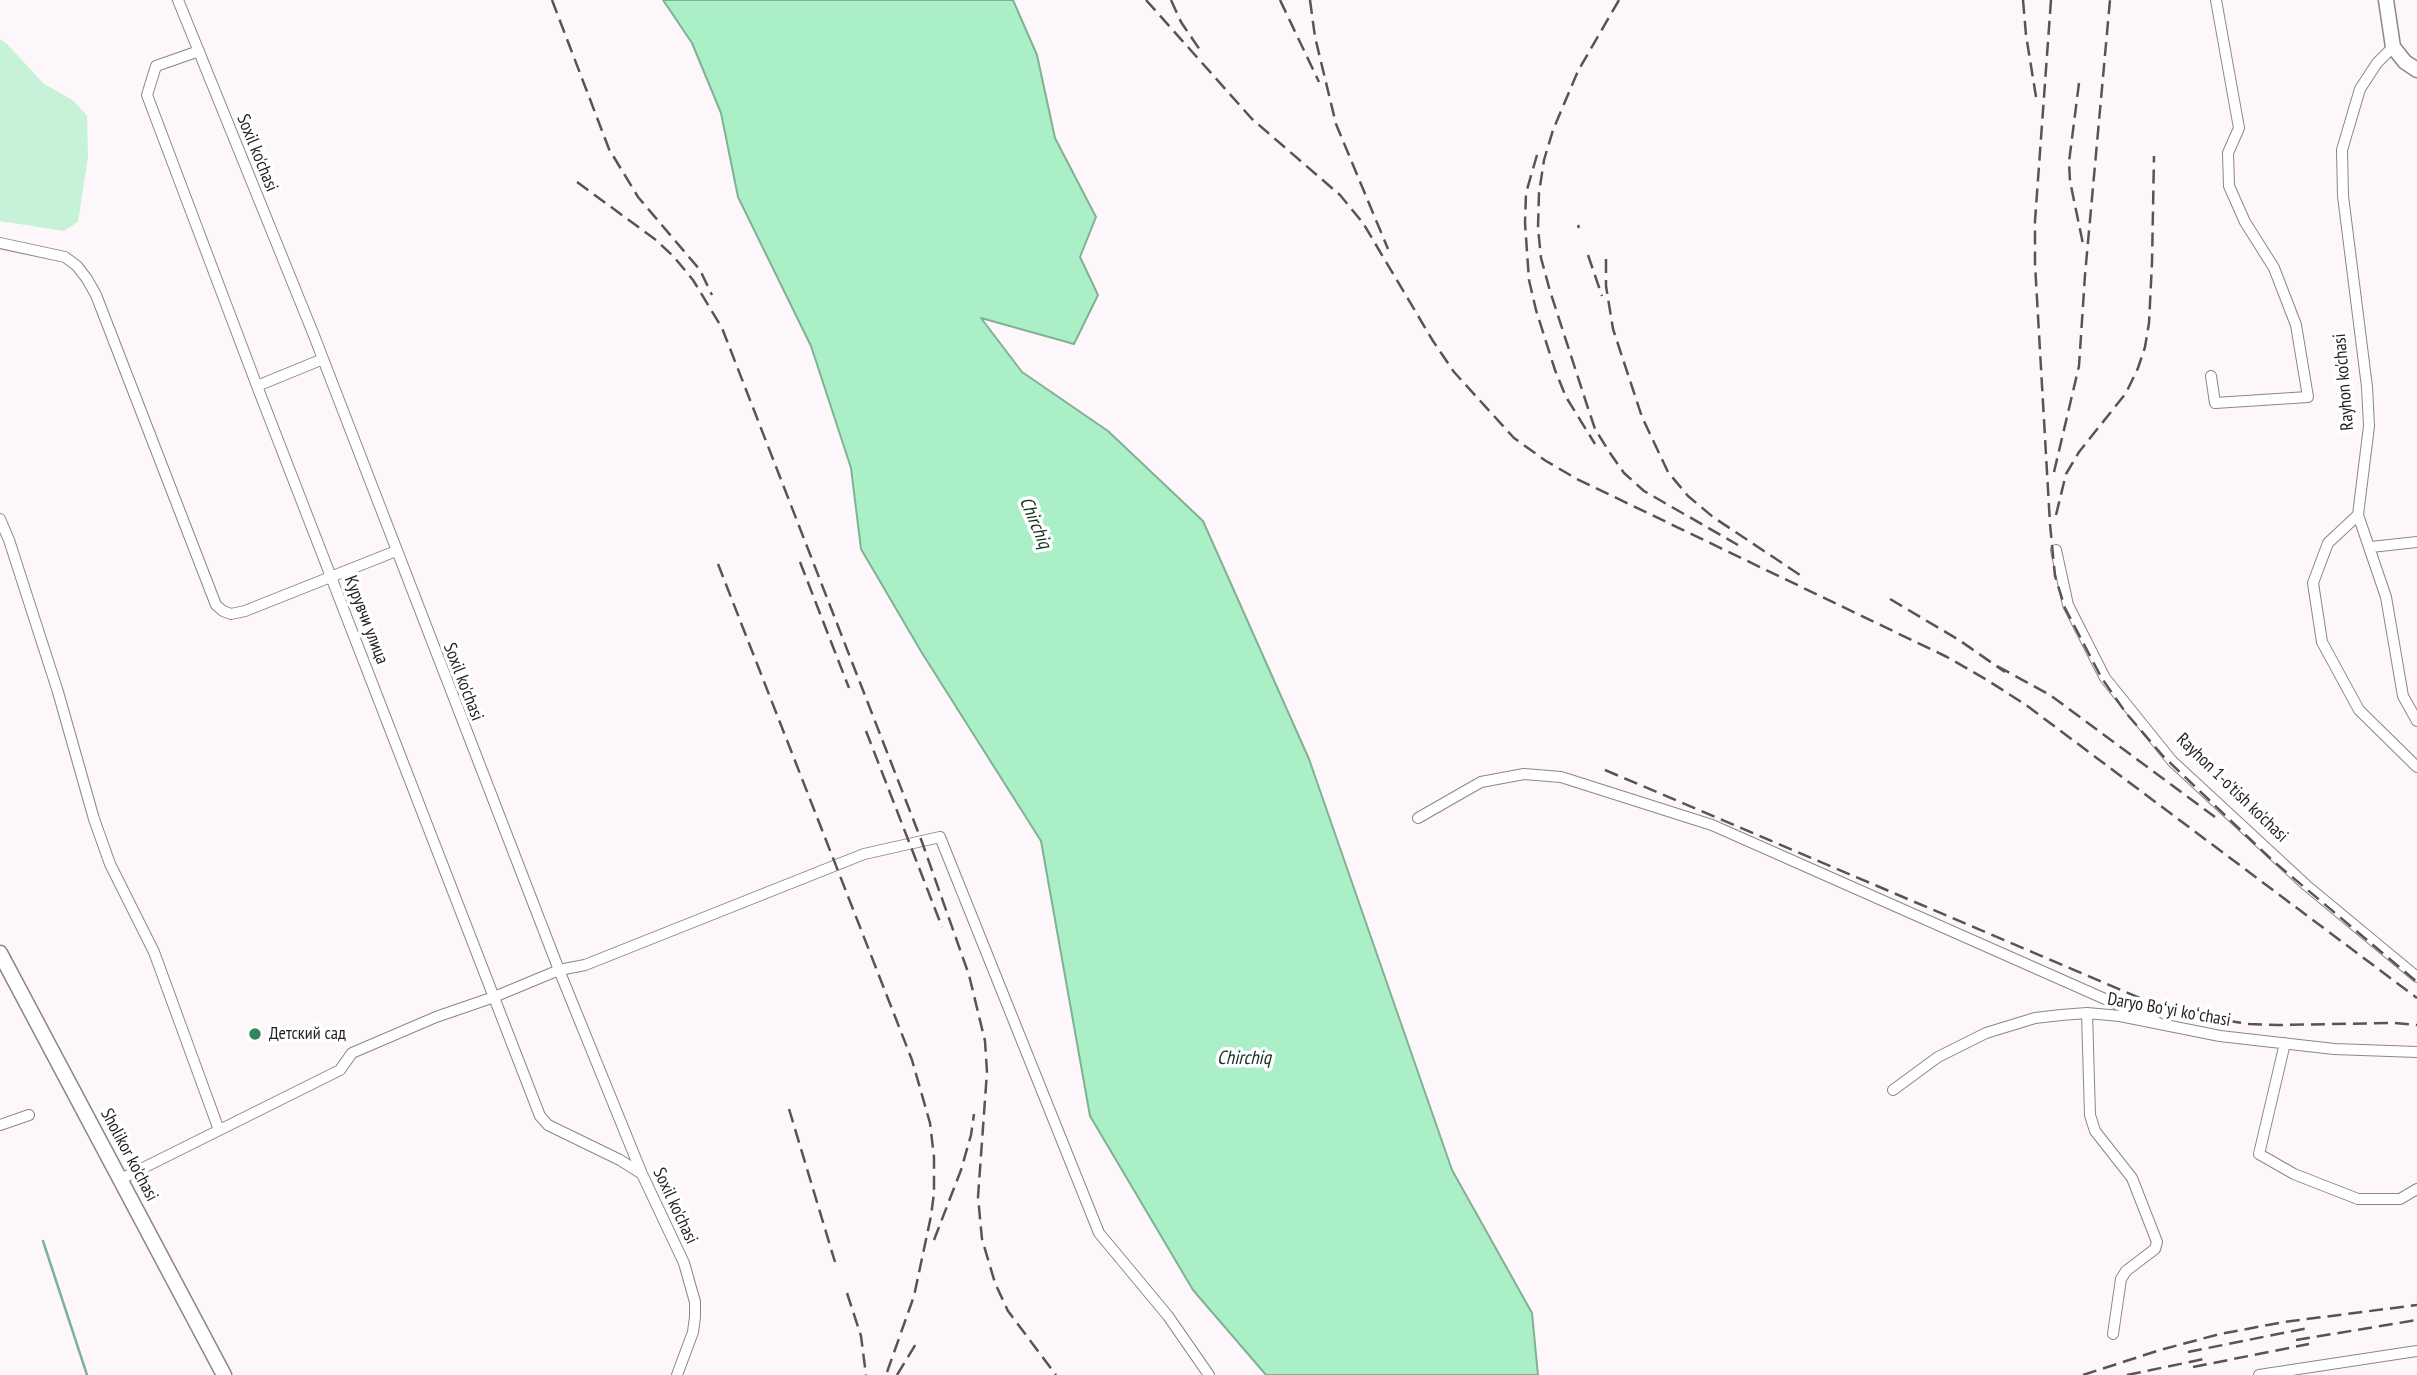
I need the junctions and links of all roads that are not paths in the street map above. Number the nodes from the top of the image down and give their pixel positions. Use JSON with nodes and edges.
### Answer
{"nodes":[{"id":1,"x":178,"y":0,"type":"edge"},
{"id":2,"x":2216,"y":0,"type":"edge"},
{"id":3,"x":2386,"y":0,"type":"edge"},
{"id":4,"x":2393,"y":47,"type":"junction"},
{"id":5,"x":198,"y":51,"type":"junction"},
{"id":6,"x":2417,"y":70,"type":"edge"},
{"id":7,"x":0,"y":243,"type":"edge"},
{"id":8,"x":323,"y":359,"type":"junction"},
{"id":9,"x":2211,"y":376,"type":"dead end"},
{"id":10,"x":257,"y":386,"type":"junction"},
{"id":11,"x":2358,"y":514,"type":"junction"},
{"id":12,"x":0,"y":519,"type":"edge"},
{"id":13,"x":2417,"y":542,"type":"edge"},
{"id":14,"x":2371,"y":547,"type":"junction"},
{"id":15,"x":2056,"y":550,"type":"dead end"},
{"id":16,"x":396,"y":551,"type":"junction"},
{"id":17,"x":332,"y":575,"type":"junction"},
{"id":18,"x":2417,"y":721,"type":"edge"},
{"id":19,"x":2417,"y":767,"type":"edge"},
{"id":20,"x":1418,"y":818,"type":"dead end"},
{"id":21,"x":0,"y":953,"type":"edge"},
{"id":22,"x":559,"y":970,"type":"junction"},
{"id":23,"x":2417,"y":977,"type":"edge"},
{"id":24,"x":494,"y":997,"type":"junction"},
{"id":25,"x":2087,"y":1013,"type":"junction"},
{"id":26,"x":2157,"y":1022,"type":"junction"},
{"id":27,"x":2285,"y":1043,"type":"junction"},
{"id":28,"x":2417,"y":1052,"type":"edge"},
{"id":29,"x":1893,"y":1090,"type":"dead end"},
{"id":30,"x":29,"y":1115,"type":"dead end"},
{"id":31,"x":0,"y":1125,"type":"edge"},
{"id":32,"x":219,"y":1130,"type":"junction"},
{"id":33,"x":642,"y":1174,"type":"junction"},
{"id":34,"x":121,"y":1179,"type":"junction"},
{"id":35,"x":2417,"y":1189,"type":"edge"},
{"id":36,"x":2113,"y":1334,"type":"dead end"},
{"id":37,"x":2417,"y":1351,"type":"edge"},
{"id":38,"x":224,"y":1375,"type":"edge"},
{"id":39,"x":677,"y":1375,"type":"edge"},
{"id":40,"x":1209,"y":1375,"type":"edge"},
{"id":41,"x":2259,"y":1375,"type":"edge"}],
"edges":[{"from":1,"to":5,"type":"street","name":"Soxil ko'chasi"},
{"from":2,"to":9,"type":"street"},
{"from":3,"to":4,"type":"street"},
{"from":4,"to":6,"type":"street"},
{"from":4,"to":11,"type":"street","name":"Rayhon ko'chasi"},
{"from":5,"to":8,"type":"street","name":"Soxil ko'chasi"},
{"from":5,"to":10,"type":"street","name":"Курувчи улица"},
{"from":7,"to":17,"type":"street"},
{"from":8,"to":10,"type":"street"},
{"from":8,"to":16,"type":"street","name":"Soxil ko'chasi"},
{"from":10,"to":17,"type":"street","name":"Курувчи улица"},
{"from":11,"to":14,"type":"street"},
{"from":11,"to":19,"type":"street"},
{"from":12,"to":32,"type":"street"},
{"from":13,"to":14,"type":"street"},
{"from":14,"to":18,"type":"street"},
{"from":15,"to":23,"type":"street","name":"Rayhon 1-o'tish ko'chasi"},
{"from":16,"to":17,"type":"street"},
{"from":16,"to":22,"type":"street","name":"Soxil ko'chasi"},
{"from":17,"to":24,"type":"street","name":"Курувчи улица"},
{"from":20,"to":26,"type":"street"},
{"from":21,"to":34,"type":"street","name":"Sholikor ko'chasi"},
{"from":22,"to":24,"type":"street"},
{"from":22,"to":33,"type":"street","name":"Soxil ko'chasi"},
{"from":22,"to":40,"type":"street"},
{"from":24,"to":32,"type":"street"},
{"from":24,"to":33,"type":"street","name":"Курувчи улица"},
{"from":25,"to":26,"type":"street","name":"Daryo Boʻyi koʻchasi"},
{"from":25,"to":29,"type":"street","name":"Daryo Boʻyi koʻchasi"},
{"from":25,"to":36,"type":"street"},
{"from":26,"to":27,"type":"street","name":"Daryo Boʻyi koʻchasi"},
{"from":27,"to":28,"type":"street","name":"Daryo Boʻyi koʻchasi"},
{"from":27,"to":35,"type":"street"},
{"from":30,"to":31,"type":"street"},
{"from":32,"to":34,"type":"street"},
{"from":33,"to":39,"type":"street","name":"Soxil ko'chasi"},
{"from":34,"to":38,"type":"street","name":"Sholikor ko'chasi"},
{"from":37,"to":41,"type":"street"}]}
